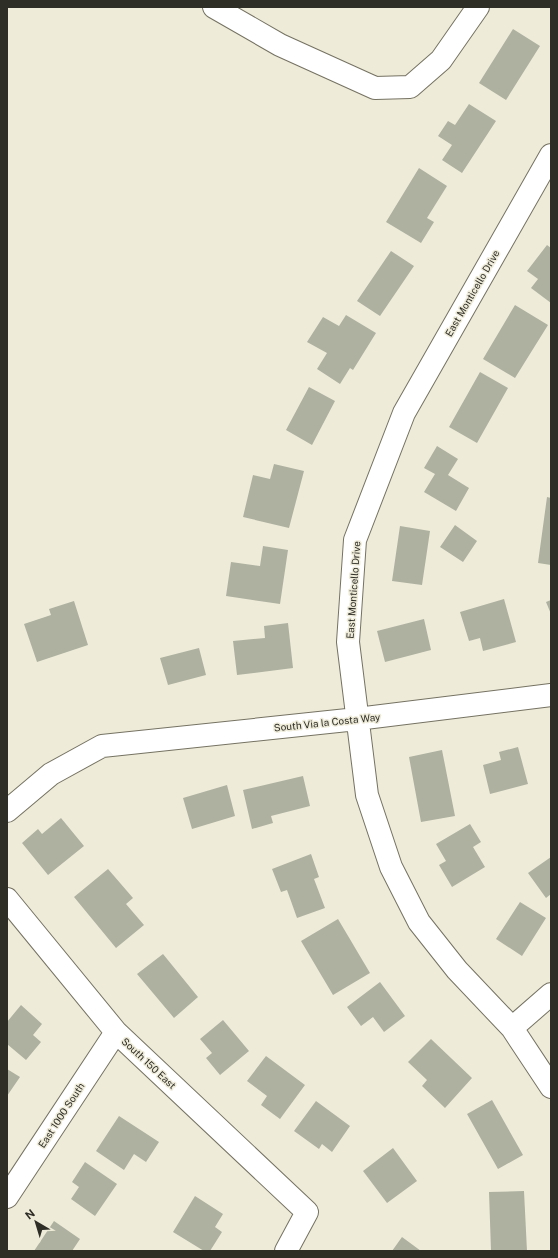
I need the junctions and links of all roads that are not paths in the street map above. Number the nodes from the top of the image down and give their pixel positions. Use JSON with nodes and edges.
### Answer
{"nodes":[{"id":1,"x":214,"y":7,"type":"edge"},
{"id":2,"x":478,"y":7,"type":"edge"},
{"id":3,"x":551,"y":155,"type":"edge"},
{"id":4,"x":546,"y":178,"type":"edge"},
{"id":5,"x":551,"y":695,"type":"edge"},
{"id":6,"x":358,"y":719,"type":"junction"},
{"id":7,"x":7,"y":811,"type":"edge"},
{"id":8,"x":7,"y":899,"type":"edge"},
{"id":9,"x":551,"y":994,"type":"edge"},
{"id":10,"x":512,"y":1028,"type":"junction"},
{"id":11,"x":116,"y":1032,"type":"junction"},
{"id":12,"x":551,"y":1087,"type":"edge"},
{"id":13,"x":7,"y":1197,"type":"edge"},
{"id":14,"x":286,"y":1251,"type":"edge"}],
"edges":[{"from":1,"to":2,"type":"street"},
{"from":3,"to":4,"type":"street","name":"East Monticello Drive"},
{"from":4,"to":6,"type":"street","name":"East Monticello Drive"},
{"from":5,"to":6,"type":"street","name":"South Via la Costa Way"},
{"from":6,"to":7,"type":"street","name":"South Via la Costa Way"},
{"from":6,"to":10,"type":"street","name":"East Monticello Drive"},
{"from":8,"to":11,"type":"street","name":"South 150 East"},
{"from":9,"to":10,"type":"street"},
{"from":10,"to":12,"type":"street","name":"East Monticello Drive"},
{"from":11,"to":13,"type":"street","name":"East 1000 South"},
{"from":11,"to":14,"type":"street","name":"South 150 East"}]}
